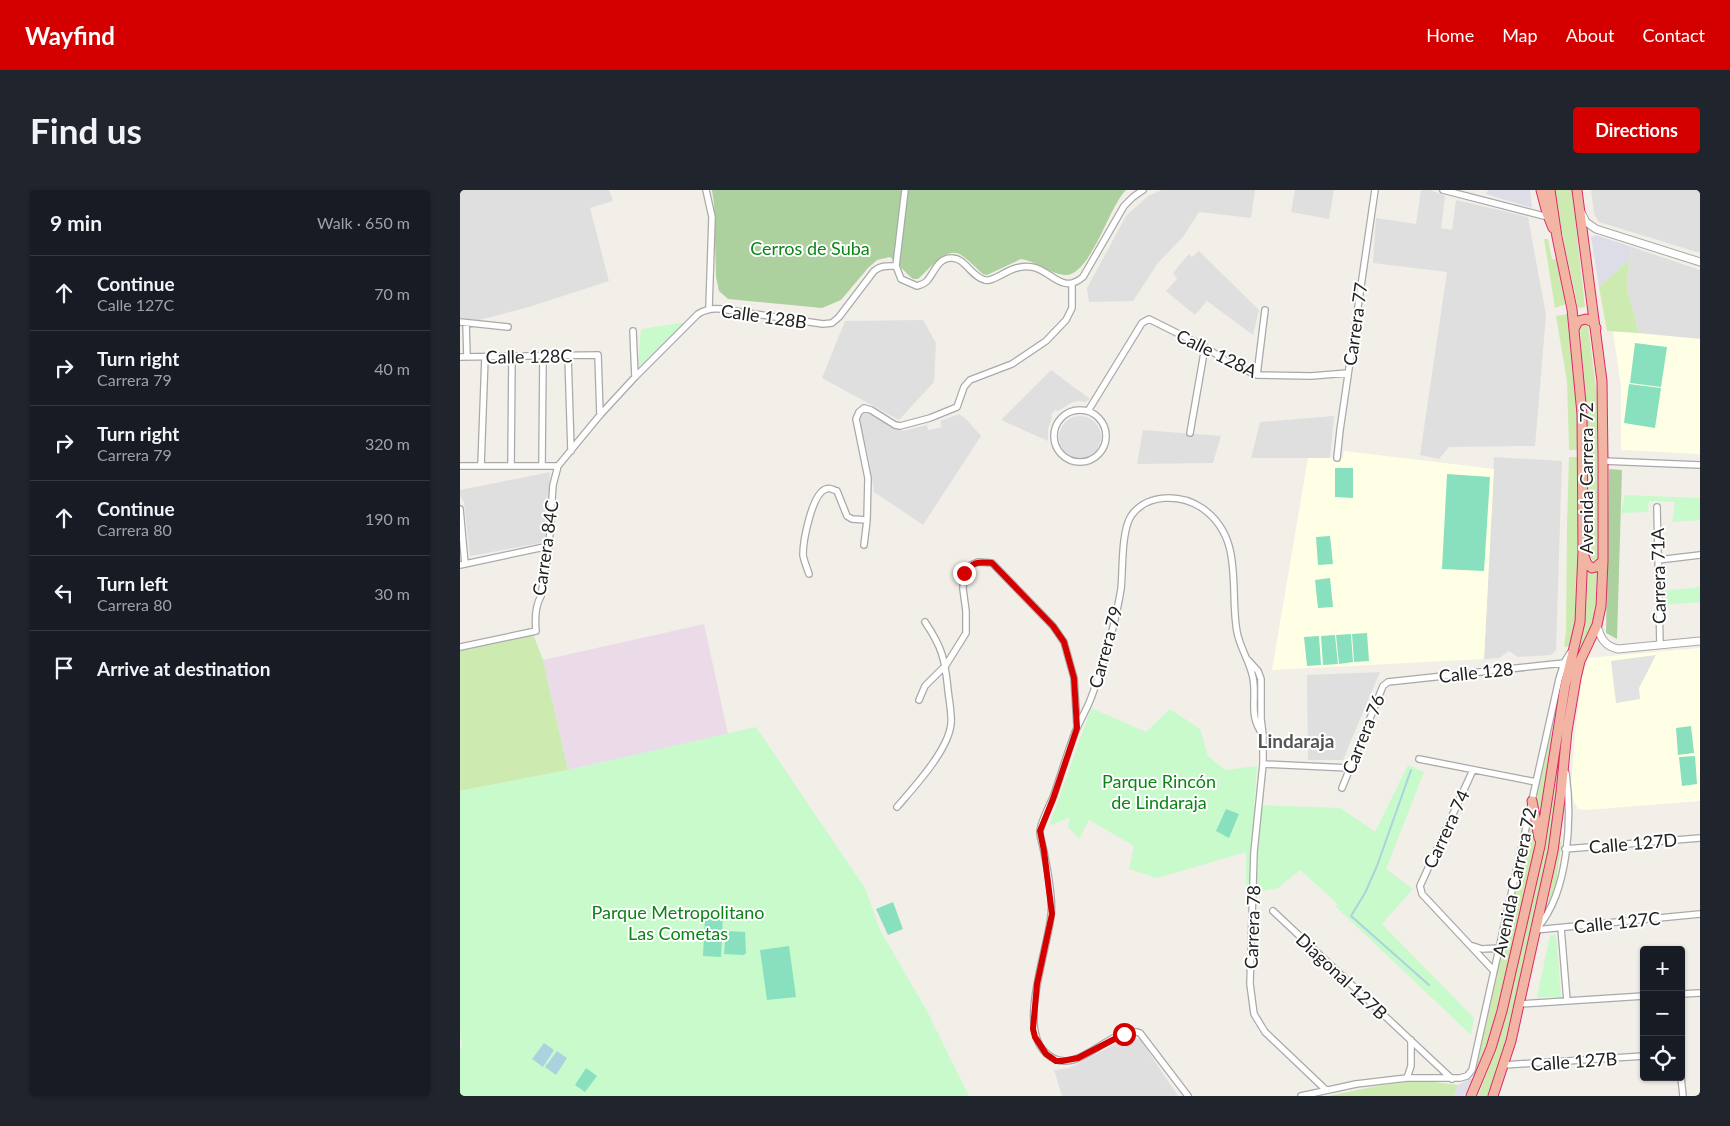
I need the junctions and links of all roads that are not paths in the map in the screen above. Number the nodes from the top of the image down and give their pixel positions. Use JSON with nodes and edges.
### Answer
{"nodes":[{"id":1,"x":706,"y":190,"type":"edge"},
{"id":2,"x":905,"y":190,"type":"edge"},
{"id":3,"x":1143,"y":190,"type":"edge"},
{"id":4,"x":1374,"y":190,"type":"edge"},
{"id":5,"x":1443,"y":190,"type":"edge"},
{"id":6,"x":1541,"y":190,"type":"edge"},
{"id":7,"x":1550,"y":190,"type":"edge"},
{"id":8,"x":1577,"y":190,"type":"edge"},
{"id":9,"x":1580,"y":211,"type":"junction"},
{"id":10,"x":1548,"y":217,"type":"junction"},
{"id":11,"x":1596,"y":229,"type":"junction"},
{"id":12,"x":1557,"y":237,"type":"junction"},
{"id":13,"x":1584,"y":238,"type":"junction"},
{"id":14,"x":1700,"y":262,"type":"edge"},
{"id":15,"x":896,"y":266,"type":"junction"},
{"id":16,"x":1072,"y":284,"type":"junction"},
{"id":17,"x":709,"y":308,"type":"junction"},
{"id":18,"x":1265,"y":310,"type":"dead end"},
{"id":19,"x":463,"y":323,"type":"edge"},
{"id":20,"x":508,"y":326,"type":"dead end"},
{"id":21,"x":1596,"y":328,"type":"junction"},
{"id":22,"x":633,"y":331,"type":"dead end"},
{"id":23,"x":1574,"y":331,"type":"junction"},
{"id":24,"x":1205,"y":347,"type":"junction"},
{"id":25,"x":568,"y":355,"type":"junction"},
{"id":26,"x":512,"y":356,"type":"junction"},
{"id":27,"x":543,"y":356,"type":"junction"},
{"id":28,"x":468,"y":357,"type":"junction"},
{"id":29,"x":485,"y":357,"type":"junction"},
{"id":30,"x":460,"y":358,"type":"edge"},
{"id":31,"x":1348,"y":373,"type":"junction"},
{"id":32,"x":1257,"y":375,"type":"junction"},
{"id":33,"x":635,"y":377,"type":"junction"},
{"id":34,"x":1088,"y":411,"type":"junction"},
{"id":35,"x":600,"y":415,"type":"junction"},
{"id":36,"x":1190,"y":433,"type":"dead end"},
{"id":37,"x":571,"y":451,"type":"junction"},
{"id":38,"x":1337,"y":458,"type":"dead end"},
{"id":39,"x":1603,"y":461,"type":"junction"},
{"id":40,"x":481,"y":465,"type":"junction"},
{"id":41,"x":1700,"y":465,"type":"edge"},
{"id":42,"x":460,"y":466,"type":"edge"},
{"id":43,"x":511,"y":466,"type":"junction"},
{"id":44,"x":542,"y":466,"type":"junction"},
{"id":45,"x":558,"y":466,"type":"junction"},
{"id":46,"x":1657,"y":507,"type":"dead end"},
{"id":47,"x":460,"y":509,"type":"edge"},
{"id":48,"x":1130,"y":518,"type":"joint"},
{"id":49,"x":867,"y":520,"type":"junction"},
{"id":50,"x":864,"y":545,"type":"dead end"},
{"id":51,"x":549,"y":546,"type":"junction"},
{"id":52,"x":1583,"y":551,"type":"junction"},
{"id":53,"x":1700,"y":555,"type":"edge"},
{"id":54,"x":1603,"y":560,"type":"junction"},
{"id":55,"x":1658,"y":560,"type":"junction"},
{"id":56,"x":462,"y":564,"type":"edge"},
{"id":57,"x":809,"y":574,"type":"dead end"},
{"id":58,"x":924,"y":622,"type":"dead end"},
{"id":59,"x":1597,"y":625,"type":"junction"},
{"id":60,"x":1700,"y":641,"type":"edge"},
{"id":61,"x":1576,"y":645,"type":"junction"},
{"id":62,"x":1660,"y":645,"type":"junction"},
{"id":63,"x":460,"y":647,"type":"edge"},
{"id":64,"x":1246,"y":657,"type":"junction"},
{"id":65,"x":1564,"y":663,"type":"junction"},
{"id":66,"x":946,"y":665,"type":"junction"},
{"id":67,"x":1260,"y":674,"type":"junction"},
{"id":68,"x":1253,"y":676,"type":"junction"},
{"id":69,"x":1388,"y":682,"type":"joint"},
{"id":70,"x":918,"y":700,"type":"dead end"},
{"id":71,"x":1077,"y":728,"type":"junction"},
{"id":72,"x":1263,"y":735,"type":"junction"},
{"id":73,"x":1419,"y":759,"type":"dead end"},
{"id":74,"x":1564,"y":762,"type":"junction"},
{"id":75,"x":1263,"y":764,"type":"junction"},
{"id":76,"x":1349,"y":768,"type":"junction"},
{"id":77,"x":1473,"y":770,"type":"junction"},
{"id":78,"x":1536,"y":782,"type":"junction"},
{"id":79,"x":1342,"y":788,"type":"dead end"},
{"id":80,"x":1532,"y":801,"type":"junction"},
{"id":81,"x":897,"y":807,"type":"dead end"},
{"id":82,"x":1700,"y":838,"type":"edge"},
{"id":83,"x":1540,"y":846,"type":"junction"},
{"id":84,"x":1565,"y":849,"type":"junction"},
{"id":85,"x":1274,"y":911,"type":"dead end"},
{"id":86,"x":1700,"y":914,"type":"edge"},
{"id":87,"x":1561,"y":928,"type":"junction"},
{"id":88,"x":1535,"y":930,"type":"junction"},
{"id":89,"x":1471,"y":945,"type":"junction"},
{"id":90,"x":1499,"y":948,"type":"junction"},
{"id":91,"x":1494,"y":971,"type":"junction"},
{"id":92,"x":1700,"y":993,"type":"edge"},
{"id":93,"x":1685,"y":994,"type":"edge"},
{"id":94,"x":1640,"y":996,"type":"edge"},
{"id":95,"x":1568,"y":1001,"type":"junction"},
{"id":96,"x":1518,"y":1004,"type":"junction"},
{"id":97,"x":1411,"y":1040,"type":"junction"},
{"id":98,"x":1640,"y":1056,"type":"edge"},
{"id":99,"x":1504,"y":1065,"type":"junction"},
{"id":100,"x":1407,"y":1078,"type":"junction"},
{"id":101,"x":1452,"y":1079,"type":"junction"},
{"id":102,"x":1681,"y":1081,"type":"edge"},
{"id":103,"x":1326,"y":1090,"type":"junction"},
{"id":104,"x":1471,"y":1094,"type":"edge"},
{"id":105,"x":1188,"y":1096,"type":"edge"},
{"id":106,"x":1301,"y":1096,"type":"edge"},
{"id":107,"x":1493,"y":1096,"type":"edge"},
{"id":108,"x":1683,"y":1096,"type":"edge"}],
"edges":[{"from":1,"to":17,"type":"street"},
{"from":2,"to":15,"type":"street"},
{"from":3,"to":16,"type":"street"},
{"from":4,"to":31,"type":"street","name":"Carrera 77"},
{"from":5,"to":10,"type":"street"},
{"from":6,"to":10,"type":"highway","name":"Avenida Carrera 72"},
{"from":7,"to":12,"type":"highway","name":"Avenida Carrera 72"},
{"from":8,"to":9,"type":"highway","name":"Avenida Carrera 72"},
{"from":9,"to":11,"type":"street"},
{"from":9,"to":13,"type":"highway","name":"Avenida Carrera 72"},
{"from":10,"to":12,"type":"highway","name":"Avenida Carrera 72"},
{"from":11,"to":13,"type":"street"},
{"from":11,"to":14,"type":"street"},
{"from":12,"to":23,"type":"highway","name":"Avenida Carrera 72"},
{"from":13,"to":21,"type":"highway","name":"Avenida Carrera 72"},
{"from":15,"to":16,"type":"street"},
{"from":15,"to":17,"type":"street","name":"Calle 128B"},
{"from":16,"to":49,"type":"street"},
{"from":17,"to":33,"type":"street","name":"Calle 128B"},
{"from":18,"to":32,"type":"street"},
{"from":19,"to":20,"type":"street"},
{"from":19,"to":28,"type":"street"},
{"from":21,"to":23,"type":"highway"},
{"from":21,"to":39,"type":"highway","name":"Avenida Carrera 72"},
{"from":22,"to":33,"type":"street"},
{"from":23,"to":52,"type":"highway","name":"Avenida Carrera 72"},
{"from":24,"to":32,"type":"street","name":"Calle 128A"},
{"from":24,"to":34,"type":"street","name":"Calle 128A"},
{"from":24,"to":36,"type":"street"},
{"from":25,"to":27,"type":"street","name":"Calle 128C"},
{"from":25,"to":35,"type":"street","name":"Calle 128C"},
{"from":25,"to":37,"type":"street"},
{"from":26,"to":27,"type":"street","name":"Calle 128C"},
{"from":26,"to":29,"type":"street","name":"Calle 128C"},
{"from":26,"to":43,"type":"street"},
{"from":27,"to":44,"type":"street"},
{"from":28,"to":29,"type":"street","name":"Calle 128C"},
{"from":28,"to":30,"type":"street","name":"Calle 128C"},
{"from":29,"to":40,"type":"street"},
{"from":31,"to":32,"type":"street","name":"Calle 128A"},
{"from":31,"to":38,"type":"street","name":"Carrera 77"},
{"from":33,"to":35,"type":"street","name":"Calle 128B"},
{"from":34,"to":34,"type":"street"},
{"from":35,"to":37,"type":"street","name":"Calle 128B"},
{"from":37,"to":45,"type":"street","name":"Calle 128B"},
{"from":39,"to":41,"type":"street"},
{"from":39,"to":54,"type":"highway","name":"Avenida Carrera 72"},
{"from":40,"to":42,"type":"street"},
{"from":40,"to":43,"type":"street"},
{"from":43,"to":44,"type":"street"},
{"from":44,"to":45,"type":"street"},
{"from":45,"to":51,"type":"street","name":"Carrera 84C"},
{"from":46,"to":55,"type":"street","name":"Carrera 71A"},
{"from":47,"to":56,"type":"street"},
{"from":48,"to":64,"type":"street","name":"Carrera 78"},
{"from":48,"to":71,"type":"street","name":"Carrera 79"},
{"from":49,"to":50,"type":"street"},
{"from":49,"to":57,"type":"street"},
{"from":51,"to":56,"type":"street"},
{"from":51,"to":63,"type":"street","name":"Carrera 84C"},
{"from":52,"to":54,"type":"highway"},
{"from":52,"to":61,"type":"highway","name":"Avenida Carrera 72"},
{"from":53,"to":55,"type":"street"},
{"from":54,"to":59,"type":"highway","name":"Avenida Carrera 72"},
{"from":55,"to":62,"type":"street","name":"Carrera 71A"},
{"from":58,"to":66,"type":"street"},
{"from":59,"to":62,"type":"street"},
{"from":59,"to":74,"type":"highway","name":"Avenida Carrera 72"},
{"from":60,"to":62,"type":"street"},
{"from":61,"to":65,"type":"street","name":"Avenida Carrera 72"},
{"from":61,"to":83,"type":"highway","name":"Avenida Carrera 72"},
{"from":64,"to":67,"type":"street","name":"Carrera 78"},
{"from":64,"to":68,"type":"street","name":"Carrera 78"},
{"from":65,"to":69,"type":"street","name":"Calle 128"},
{"from":65,"to":78,"type":"street","name":"Avenida Carrera 72"},
{"from":66,"to":70,"type":"street"},
{"from":66,"to":71,"type":"street"},
{"from":66,"to":81,"type":"street"},
{"from":67,"to":68,"type":"street"},
{"from":67,"to":72,"type":"street","name":"Carrera 78"},
{"from":68,"to":72,"type":"street","name":"Carrera 78"},
{"from":69,"to":76,"type":"street","name":"Carrera 76"},
{"from":71,"to":105,"type":"street","name":"Carrera 79"},
{"from":72,"to":75,"type":"street","name":"Carrera 78"},
{"from":73,"to":77,"type":"street"},
{"from":74,"to":84,"type":"street","name":"Avenida Carrera 72"},
{"from":74,"to":88,"type":"highway","name":"Avenida Carrera 72"},
{"from":75,"to":76,"type":"street"},
{"from":75,"to":103,"type":"street","name":"Carrera 78"},
{"from":76,"to":79,"type":"street","name":"Carrera 76"},
{"from":77,"to":78,"type":"street"},
{"from":77,"to":89,"type":"street","name":"Carrera 74"},
{"from":78,"to":80,"type":"street","name":"Avenida Carrera 72"},
{"from":80,"to":83,"type":"highway"},
{"from":80,"to":90,"type":"street","name":"Avenida Carrera 72"},
{"from":82,"to":84,"type":"street","name":"Calle 127D"},
{"from":83,"to":104,"type":"highway","name":"Avenida Carrera 72"},
{"from":84,"to":88,"type":"street","name":"Avenida Carrera 72"},
{"from":85,"to":97,"type":"street","name":"Diagonal 127B"},
{"from":86,"to":87,"type":"street","name":"Calle 127C"},
{"from":87,"to":88,"type":"street","name":"Calle 127C"},
{"from":87,"to":95,"type":"street"},
{"from":88,"to":96,"type":"highway","name":"Avenida Carrera 72"},
{"from":89,"to":90,"type":"street"},
{"from":89,"to":91,"type":"street"},
{"from":90,"to":91,"type":"street","name":"Avenida Carrera 72"},
{"from":91,"to":101,"type":"street","name":"Avenida Carrera 72"},
{"from":92,"to":93,"type":"street"},
{"from":94,"to":95,"type":"street"},
{"from":95,"to":96,"type":"street"},
{"from":96,"to":99,"type":"highway","name":"Avenida Carrera 72"},
{"from":97,"to":100,"type":"street"},
{"from":97,"to":101,"type":"street","name":"Diagonal 127B"},
{"from":98,"to":99,"type":"street","name":"Calle 127B"},
{"from":99,"to":107,"type":"highway","name":"Avenida Carrera 72"},
{"from":100,"to":101,"type":"street"},
{"from":100,"to":103,"type":"street"},
{"from":102,"to":108,"type":"street"},
{"from":103,"to":106,"type":"street"}]}
